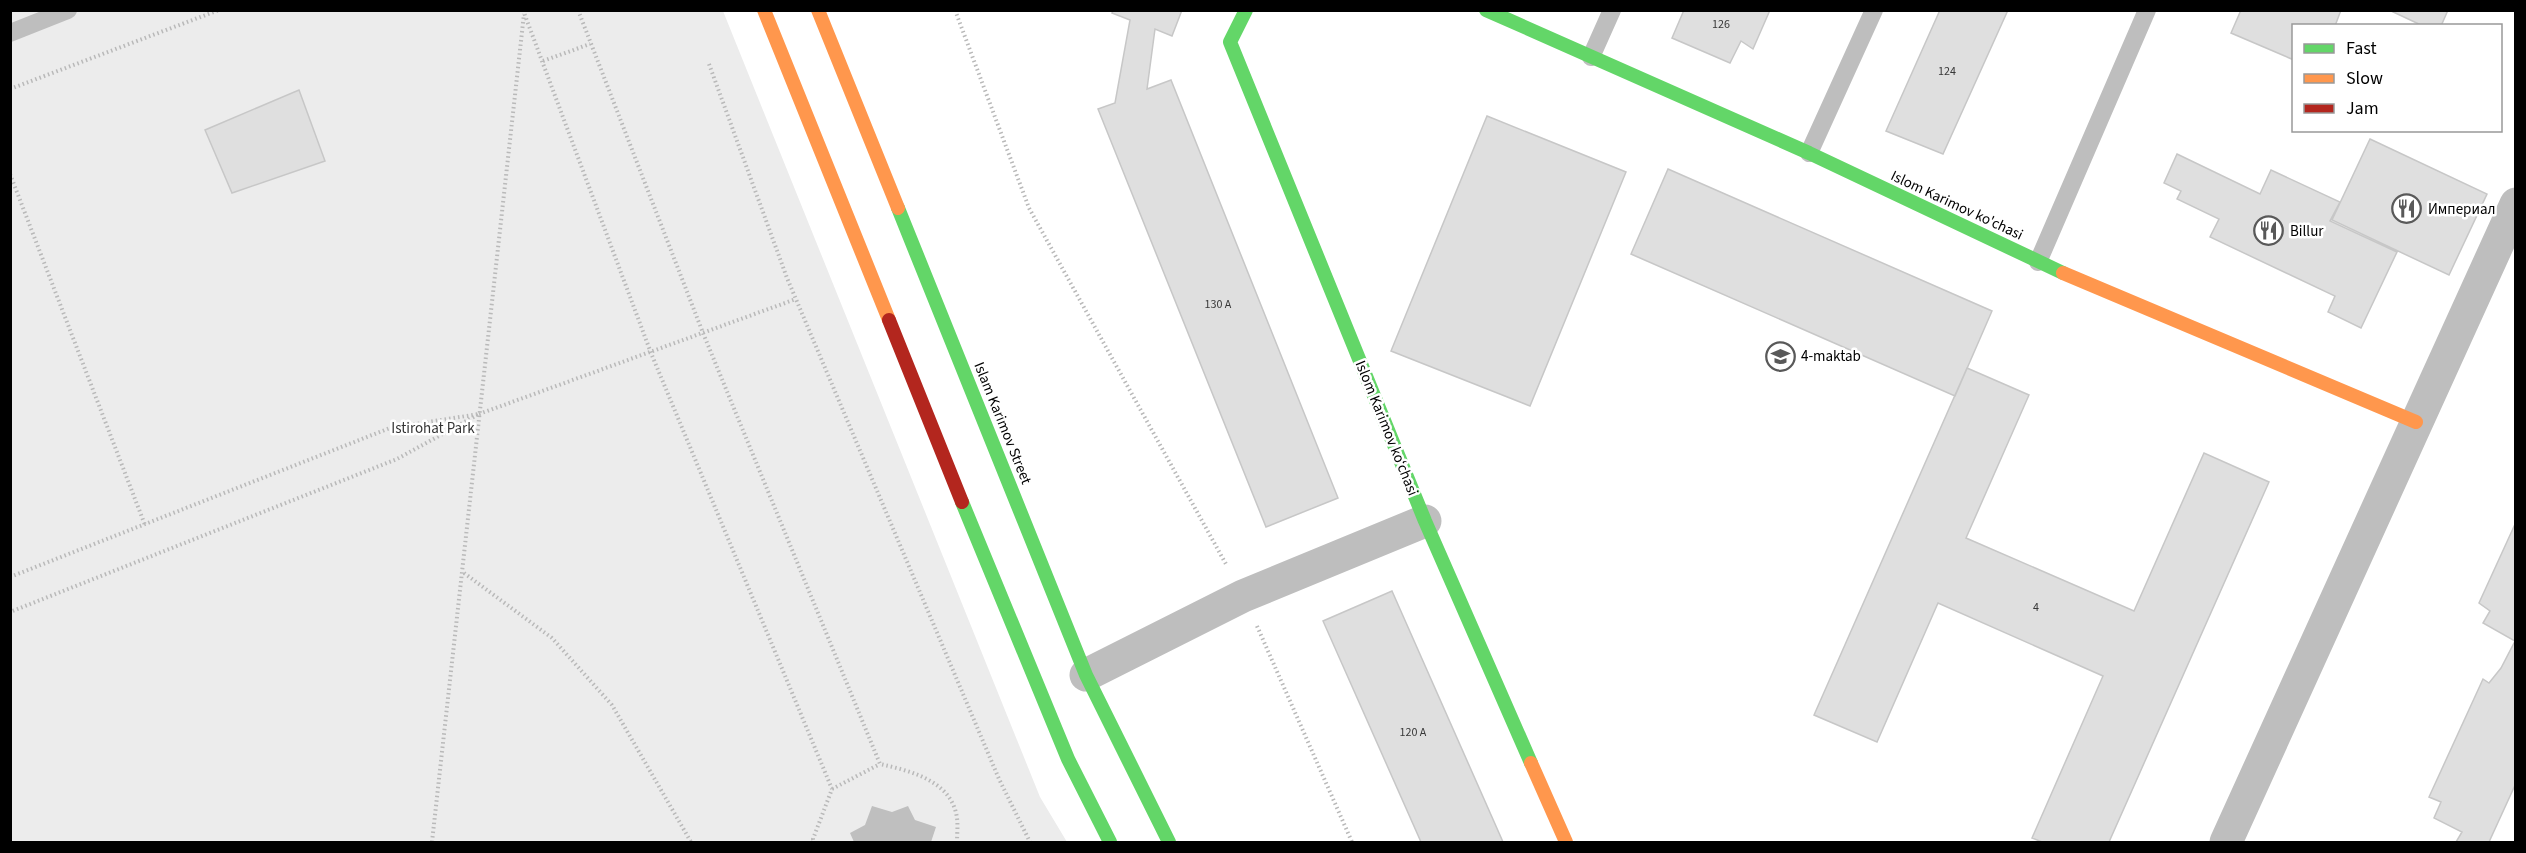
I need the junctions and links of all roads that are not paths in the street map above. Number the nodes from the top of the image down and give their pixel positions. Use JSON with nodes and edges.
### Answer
{"nodes":[{"id":1,"x":69,"y":10,"type":"edge"},
{"id":2,"x":764,"y":10,"type":"edge"},
{"id":3,"x":818,"y":10,"type":"edge"},
{"id":4,"x":1246,"y":10,"type":"edge"},
{"id":5,"x":1486,"y":10,"type":"edge"},
{"id":6,"x":1612,"y":10,"type":"edge"},
{"id":7,"x":1874,"y":10,"type":"edge"},
{"id":8,"x":2147,"y":10,"type":"edge"},
{"id":9,"x":10,"y":33,"type":"edge"},
{"id":10,"x":1591,"y":57,"type":"junction"},
{"id":11,"x":1809,"y":153,"type":"junction"},
{"id":12,"x":2516,"y":204,"type":"edge"},
{"id":13,"x":2038,"y":262,"type":"junction"},
{"id":14,"x":2416,"y":422,"type":"junction"},
{"id":15,"x":1425,"y":521,"type":"junction"},
{"id":16,"x":1086,"y":675,"type":"junction"},
{"id":17,"x":1110,"y":843,"type":"edge"},
{"id":18,"x":1170,"y":843,"type":"edge"},
{"id":19,"x":1566,"y":843,"type":"edge"},
{"id":20,"x":2226,"y":843,"type":"edge"}],
"edges":[{"from":1,"to":9,"type":"lane"},
{"from":2,"to":17,"type":"street"},
{"from":3,"to":16,"type":"street","name":"Islam Karimov Street"},
{"from":4,"to":15,"type":"street","name":"Islom Karimov ko‘chasi"},
{"from":5,"to":10,"type":"street","name":"Islom Karimov ko'chasi"},
{"from":6,"to":10,"type":"lane"},
{"from":7,"to":11,"type":"lane"},
{"from":8,"to":13,"type":"lane"},
{"from":10,"to":11,"type":"street","name":"Islom Karimov ko'chasi"},
{"from":11,"to":13,"type":"street","name":"Islom Karimov ko'chasi"},
{"from":12,"to":14,"type":"street"},
{"from":13,"to":14,"type":"street","name":"Islom Karimov ko'chasi"},
{"from":14,"to":20,"type":"street"},
{"from":15,"to":16,"type":"street"},
{"from":15,"to":19,"type":"street","name":"Islom Karimov ko‘chasi"},
{"from":16,"to":18,"type":"street","name":"Islam Karimov Street"}]}
